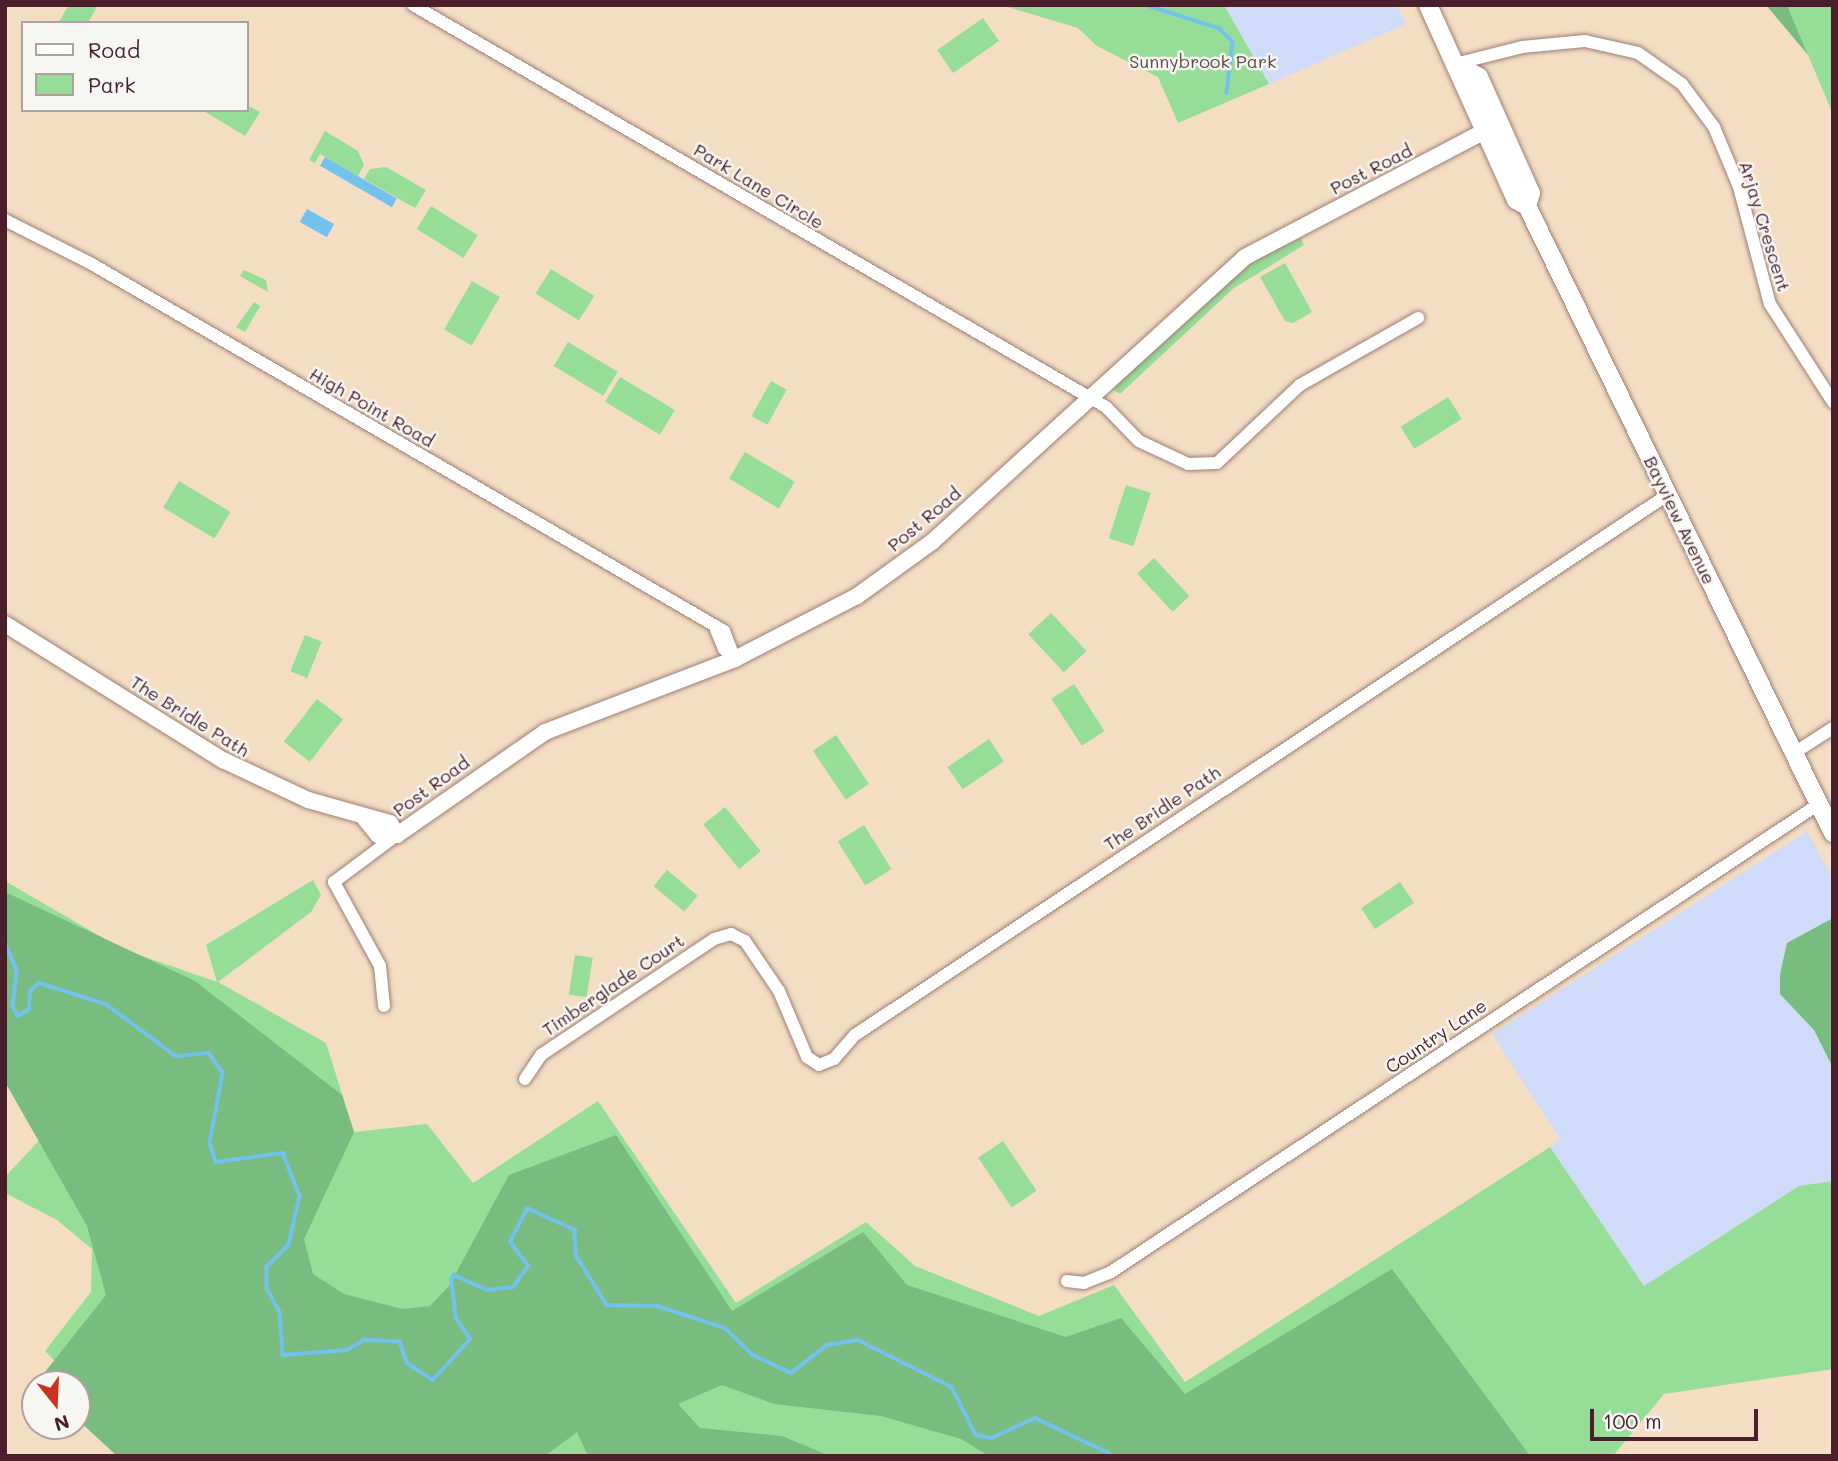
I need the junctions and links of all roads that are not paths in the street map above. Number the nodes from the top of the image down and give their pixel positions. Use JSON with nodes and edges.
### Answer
{"nodes":[{"id":1,"x":413,"y":5,"type":"edge"},
{"id":2,"x":1428,"y":5,"type":"edge"},
{"id":3,"x":1455,"y":64,"type":"junction"},
{"id":4,"x":1500,"y":124,"type":"junction"},
{"id":5,"x":1483,"y":133,"type":"junction"},
{"id":6,"x":1527,"y":206,"type":"junction"},
{"id":7,"x":5,"y":220,"type":"edge"},
{"id":8,"x":1418,"y":318,"type":"dead end"},
{"id":9,"x":1088,"y":397,"type":"junction"},
{"id":10,"x":1833,"y":402,"type":"edge"},
{"id":11,"x":1667,"y":495,"type":"junction"},
{"id":12,"x":5,"y":624,"type":"edge"},
{"id":13,"x":733,"y":655,"type":"junction"},
{"id":14,"x":1833,"y":728,"type":"edge"},
{"id":15,"x":1794,"y":753,"type":"junction"},
{"id":16,"x":1819,"y":804,"type":"junction"},
{"id":17,"x":1833,"y":833,"type":"edge"},
{"id":18,"x":397,"y":835,"type":"junction"},
{"id":19,"x":731,"y":934,"type":"joint"},
{"id":20,"x":384,"y":1006,"type":"dead end"},
{"id":21,"x":525,"y":1079,"type":"dead end"},
{"id":22,"x":1067,"y":1281,"type":"dead end"}],
"edges":[{"from":1,"to":9,"type":"street","name":"Park Lane Circle"},
{"from":2,"to":3,"type":"main road","name":"Bayview Avenue"},
{"from":3,"to":4,"type":"main road","name":"Bayview Avenue"},
{"from":3,"to":5,"type":"main road","name":"Bayview Avenue"},
{"from":3,"to":10,"type":"street","name":"Arjay Crescent"},
{"from":4,"to":5,"type":"street","name":"Post Road"},
{"from":4,"to":6,"type":"main road","name":"Bayview Avenue"},
{"from":5,"to":6,"type":"main road","name":"Bayview Avenue"},
{"from":5,"to":9,"type":"street","name":"Post Road"},
{"from":6,"to":11,"type":"main road","name":"Bayview Avenue"},
{"from":7,"to":13,"type":"street","name":"High Point Road"},
{"from":8,"to":9,"type":"street","name":"Park Lane Circle"},
{"from":9,"to":13,"type":"street","name":"Post Road"},
{"from":11,"to":15,"type":"main road","name":"Bayview Avenue"},
{"from":11,"to":19,"type":"street","name":"The Bridle Path"},
{"from":12,"to":18,"type":"street","name":"The Bridle Path"},
{"from":13,"to":18,"type":"street","name":"Post Road"},
{"from":14,"to":15,"type":"street"},
{"from":15,"to":16,"type":"main road","name":"Bayview Avenue"},
{"from":16,"to":17,"type":"main road","name":"Bayview Avenue"},
{"from":16,"to":22,"type":"street","name":"Country Lane"},
{"from":18,"to":20,"type":"street","name":"Post Road"},
{"from":19,"to":21,"type":"street","name":"Timberglade Court"}]}
